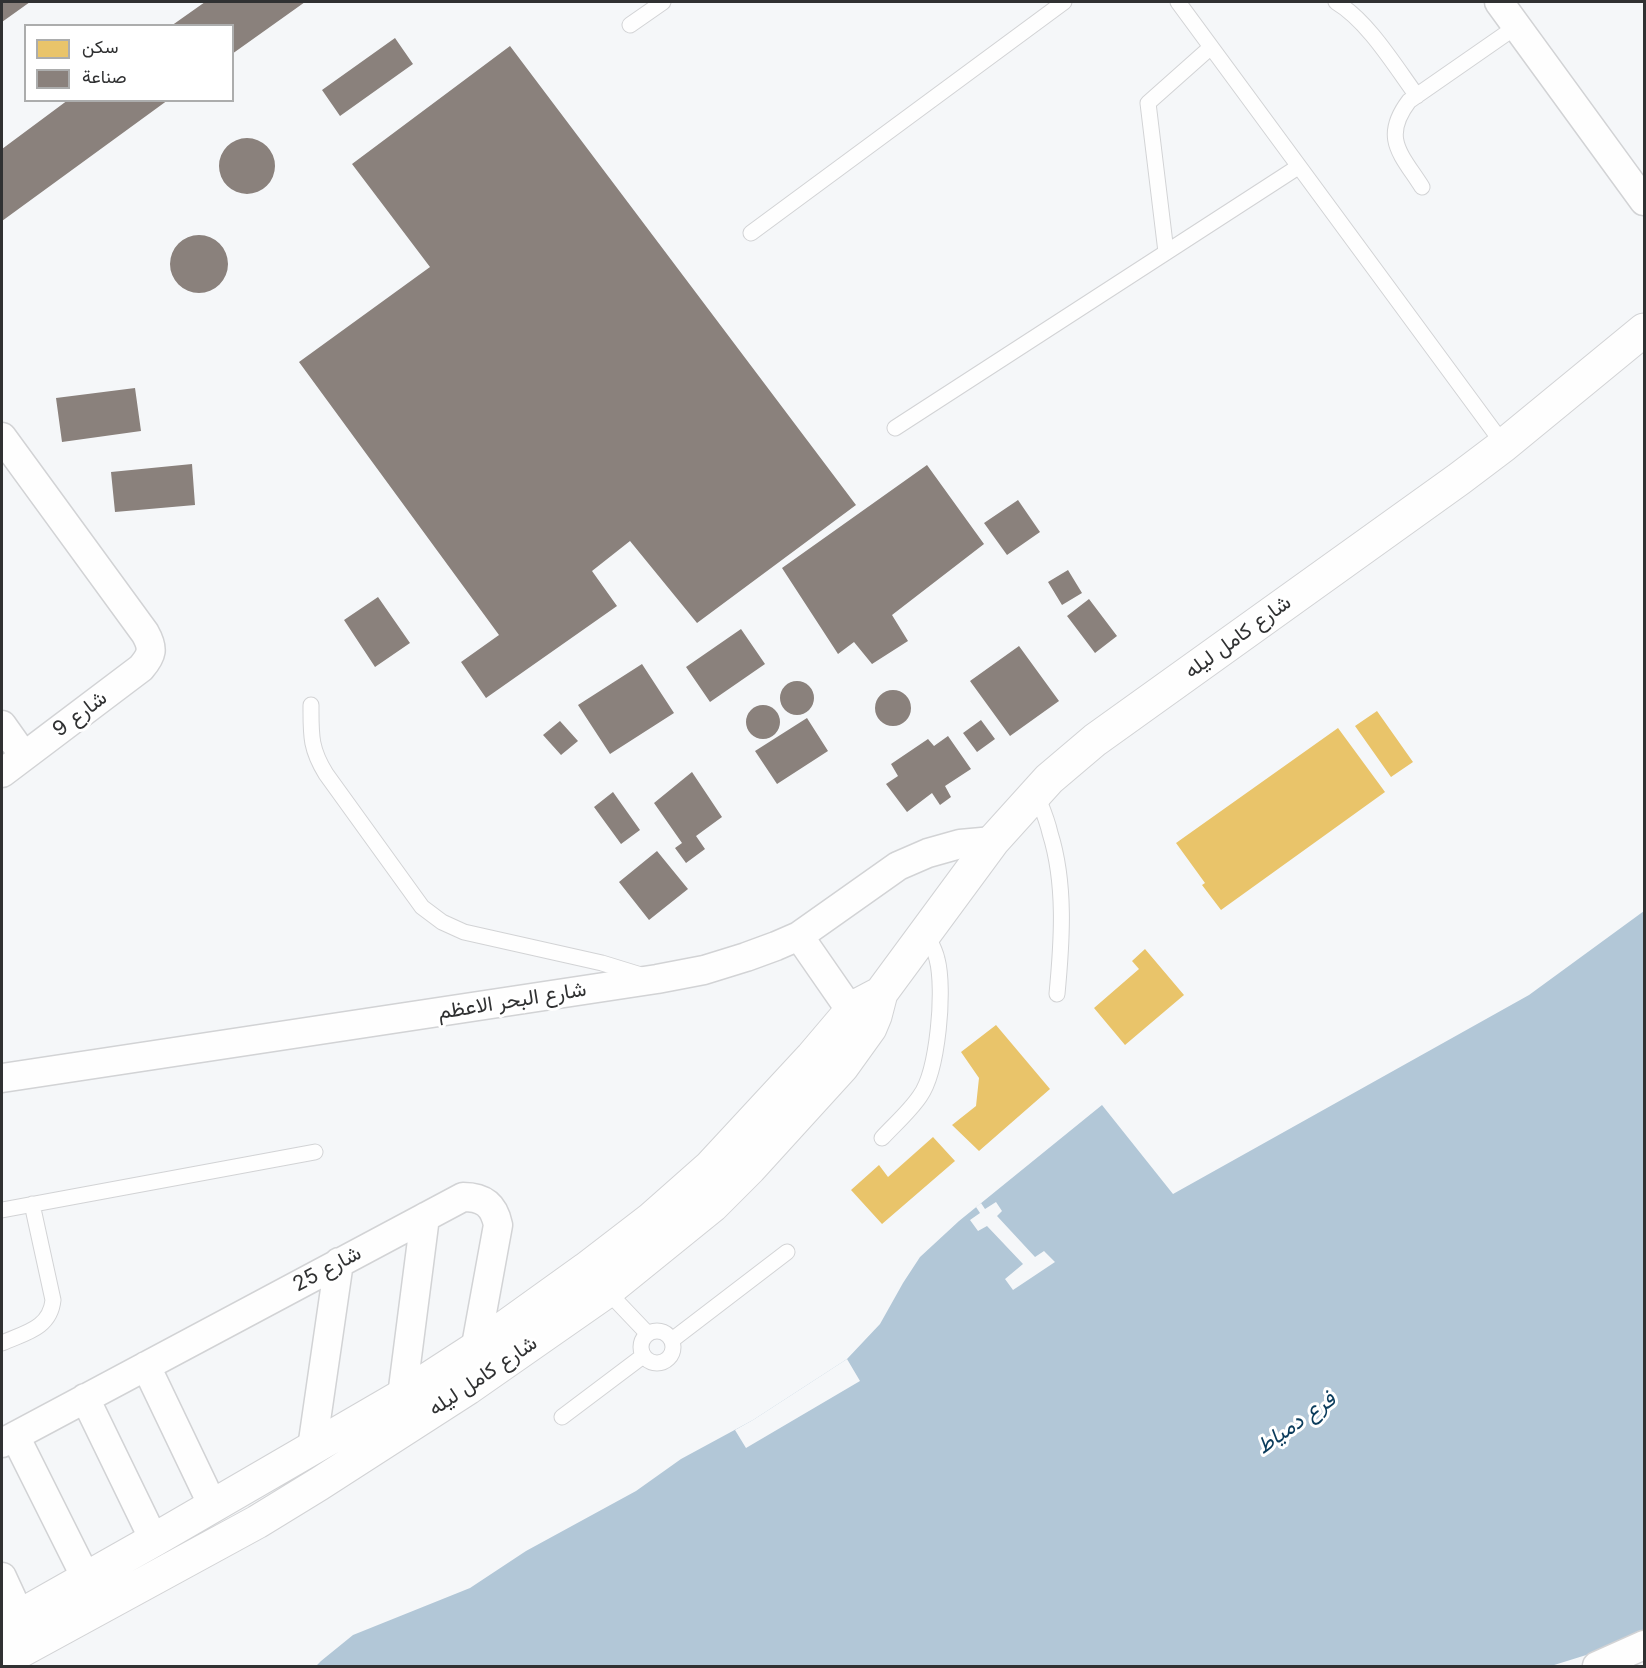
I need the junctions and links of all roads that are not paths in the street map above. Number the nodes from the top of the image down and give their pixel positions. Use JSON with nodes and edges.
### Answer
{"nodes":[{"id":1,"x":663,"y":2,"type":"edge"},
{"id":2,"x":1064,"y":2,"type":"edge"},
{"id":3,"x":1178,"y":2,"type":"edge"},
{"id":4,"x":1336,"y":2,"type":"edge"},
{"id":5,"x":1509,"y":10,"type":"edge"},
{"id":6,"x":630,"y":25,"type":"dead end"},
{"id":7,"x":1211,"y":47,"type":"junction"},
{"id":8,"x":1417,"y":96,"type":"junction"},
{"id":9,"x":1298,"y":167,"type":"junction"},
{"id":10,"x":1422,"y":187,"type":"dead end"},
{"id":11,"x":1644,"y":201,"type":"edge"},
{"id":12,"x":751,"y":233,"type":"dead end"},
{"id":13,"x":1166,"y":252,"type":"junction"},
{"id":14,"x":1642,"y":337,"type":"edge"},
{"id":15,"x":895,"y":428,"type":"dead end"},
{"id":16,"x":2,"y":437,"type":"edge"},
{"id":17,"x":1504,"y":445,"type":"junction"},
{"id":18,"x":311,"y":705,"type":"dead end"},
{"id":19,"x":2,"y":725,"type":"edge"},
{"id":20,"x":13,"y":765,"type":"edge"},
{"id":21,"x":1036,"y":793,"type":"junction"},
{"id":22,"x":993,"y":841,"type":"junction"},
{"id":23,"x":926,"y":932,"type":"junction"},
{"id":24,"x":799,"y":936,"type":"junction"},
{"id":25,"x":657,"y":979,"type":"junction"},
{"id":26,"x":1057,"y":994,"type":"dead end"},
{"id":27,"x":861,"y":1019,"type":"junction"},
{"id":28,"x":2,"y":1078,"type":"edge"},
{"id":29,"x":882,"y":1138,"type":"dead end"},
{"id":30,"x":315,"y":1152,"type":"dead end"},
{"id":31,"x":32,"y":1204,"type":"junction"},
{"id":32,"x":2,"y":1210,"type":"edge"},
{"id":33,"x":425,"y":1216,"type":"junction"},
{"id":34,"x":787,"y":1252,"type":"dead end"},
{"id":35,"x":339,"y":1262,"type":"junction"},
{"id":36,"x":596,"y":1280,"type":"junction"},
{"id":37,"x":647,"y":1333,"type":"junction"},
{"id":38,"x":672,"y":1340,"type":"junction"},
{"id":39,"x":2,"y":1343,"type":"edge"},
{"id":40,"x":476,"y":1348,"type":"junction"},
{"id":41,"x":644,"y":1356,"type":"junction"},
{"id":42,"x":146,"y":1366,"type":"junction"},
{"id":43,"x":468,"y":1388,"type":"junction"},
{"id":44,"x":402,"y":1396,"type":"junction"},
{"id":45,"x":85,"y":1398,"type":"junction"},
{"id":46,"x":562,"y":1417,"type":"dead end"},
{"id":47,"x":8,"y":1440,"type":"edge"},
{"id":48,"x":312,"y":1448,"type":"junction"},
{"id":49,"x":213,"y":1506,"type":"junction"},
{"id":50,"x":154,"y":1540,"type":"junction"},
{"id":51,"x":2,"y":1577,"type":"edge"},
{"id":52,"x":86,"y":1578,"type":"junction"},
{"id":53,"x":11,"y":1621,"type":"edge"},
{"id":54,"x":1644,"y":1645,"type":"edge"},
{"id":55,"x":2,"y":1662,"type":"edge"},
{"id":56,"x":1597,"y":1666,"type":"edge"}],
"edges":[{"from":1,"to":6,"type":"lane"},
{"from":2,"to":12,"type":"lane"},
{"from":3,"to":7,"type":"lane"},
{"from":4,"to":8,"type":"lane"},
{"from":5,"to":8,"type":"lane"},
{"from":5,"to":11,"type":"street"},
{"from":7,"to":9,"type":"lane"},
{"from":7,"to":13,"type":"lane"},
{"from":8,"to":10,"type":"lane"},
{"from":9,"to":13,"type":"lane"},
{"from":9,"to":17,"type":"lane"},
{"from":13,"to":15,"type":"lane"},
{"from":14,"to":17,"type":"street","name":"شارع كامل ليله"},
{"from":16,"to":20,"type":"street","name":"شارع 9"},
{"from":17,"to":21,"type":"street","name":"شارع كامل ليله"},
{"from":18,"to":25,"type":"lane"},
{"from":19,"to":20,"type":"street"},
{"from":21,"to":22,"type":"street","name":"شارع كامل ليله"},
{"from":21,"to":26,"type":"lane"},
{"from":22,"to":23,"type":"street","name":"شارع كامل ليله"},
{"from":22,"to":24,"type":"street","name":"شارع البحر الاعظم"},
{"from":23,"to":27,"type":"street","name":"شارع كامل ليله"},
{"from":23,"to":29,"type":"lane"},
{"from":24,"to":25,"type":"street","name":"شارع البحر الاعظم"},
{"from":24,"to":27,"type":"street"},
{"from":25,"to":28,"type":"street","name":"شارع البحر الاعظم"},
{"from":27,"to":36,"type":"street","name":"شارع كامل ليله"},
{"from":30,"to":31,"type":"lane"},
{"from":31,"to":32,"type":"lane"},
{"from":31,"to":39,"type":"lane"},
{"from":33,"to":35,"type":"street","name":"شارع 25"},
{"from":33,"to":40,"type":"street","name":"شارع 25"},
{"from":33,"to":44,"type":"street"},
{"from":34,"to":38,"type":"lane"},
{"from":35,"to":42,"type":"street","name":"شارع 25"},
{"from":35,"to":48,"type":"street"},
{"from":36,"to":37,"type":"lane"},
{"from":36,"to":40,"type":"street","name":"شارع كامل ليله"},
{"from":36,"to":43,"type":"street","name":"شارع كامل ليله"},
{"from":37,"to":38,"type":"lane"},
{"from":37,"to":41,"type":"lane"},
{"from":38,"to":41,"type":"lane"},
{"from":40,"to":43,"type":"street","name":"شارع 25"},
{"from":40,"to":44,"type":"street","name":"شارع كامل ليله"},
{"from":41,"to":46,"type":"lane"},
{"from":42,"to":45,"type":"street","name":"شارع 25"},
{"from":42,"to":49,"type":"street"},
{"from":43,"to":55,"type":"street","name":"شارع كامل ليله"},
{"from":44,"to":48,"type":"street","name":"شارع كامل ليله"},
{"from":45,"to":47,"type":"street","name":"شارع 25"},
{"from":45,"to":50,"type":"street"},
{"from":47,"to":52,"type":"street"},
{"from":48,"to":49,"type":"street","name":"شارع كامل ليله"},
{"from":49,"to":50,"type":"street","name":"شارع كامل ليله"},
{"from":50,"to":52,"type":"street","name":"شارع كامل ليله"},
{"from":51,"to":53,"type":"street"},
{"from":52,"to":53,"type":"street","name":"شارع كامل ليله"},
{"from":54,"to":56,"type":"street"}]}
